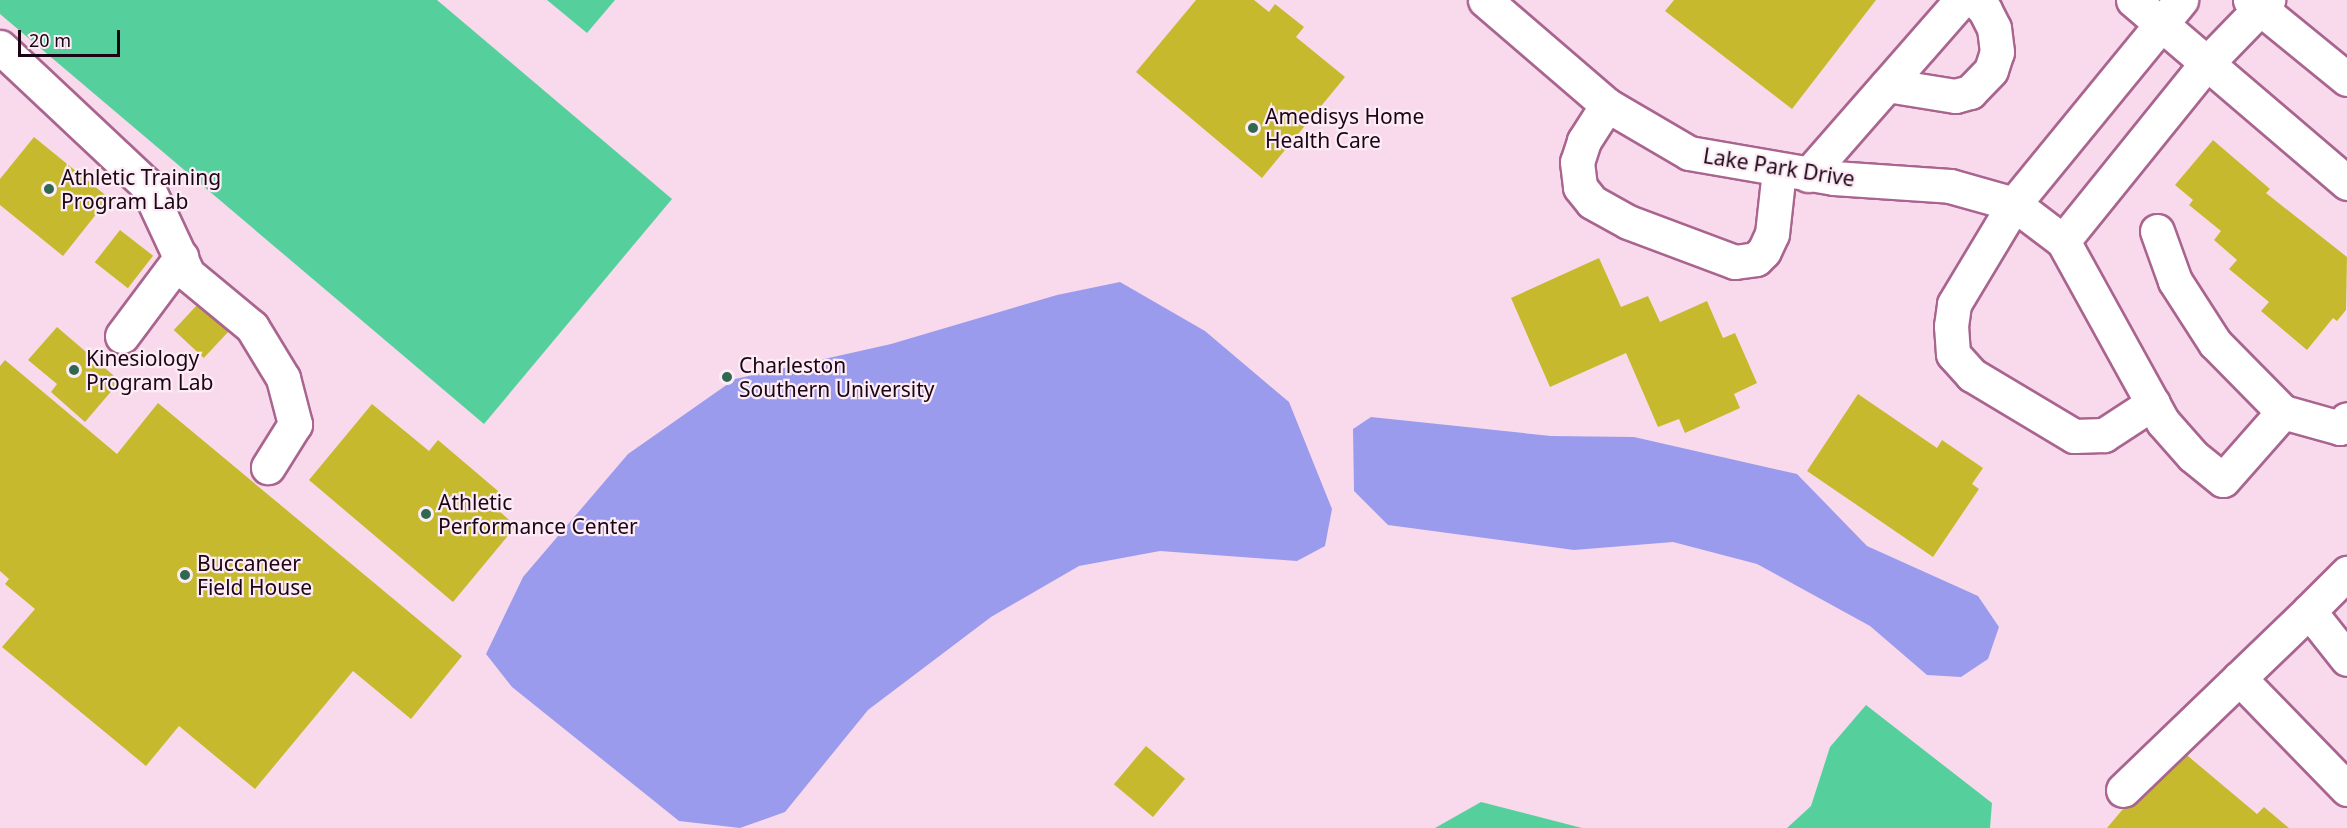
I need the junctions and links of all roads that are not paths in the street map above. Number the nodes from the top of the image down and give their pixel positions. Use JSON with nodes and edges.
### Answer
{"nodes":[{"id":1,"x":1485,"y":0,"type":"edge"},
{"id":2,"x":1961,"y":0,"type":"edge"},
{"id":3,"x":1975,"y":0,"type":"edge"},
{"id":4,"x":2133,"y":0,"type":"edge"},
{"id":5,"x":2181,"y":0,"type":"edge"},
{"id":6,"x":2260,"y":3,"type":"edge"},
{"id":7,"x":2163,"y":27,"type":"junction"},
{"id":8,"x":0,"y":47,"type":"edge"},
{"id":9,"x":2205,"y":65,"type":"junction"},
{"id":10,"x":2347,"y":79,"type":"edge"},
{"id":11,"x":1887,"y":85,"type":"junction"},
{"id":12,"x":1607,"y":105,"type":"junction"},
{"id":13,"x":1793,"y":173,"type":"junction"},
{"id":14,"x":2347,"y":183,"type":"edge"},
{"id":15,"x":2014,"y":204,"type":"junction"},
{"id":16,"x":2157,"y":231,"type":"dead end"},
{"id":17,"x":2063,"y":241,"type":"junction"},
{"id":18,"x":181,"y":257,"type":"junction"},
{"id":19,"x":122,"y":336,"type":"dead end"},
{"id":20,"x":2153,"y":403,"type":"junction"},
{"id":21,"x":2283,"y":412,"type":"junction"},
{"id":22,"x":2347,"y":419,"type":"edge"},
{"id":23,"x":268,"y":467,"type":"dead end"},
{"id":24,"x":2347,"y":573,"type":"edge"},
{"id":25,"x":2309,"y":611,"type":"junction"},
{"id":26,"x":2347,"y":658,"type":"edge"},
{"id":27,"x":2239,"y":678,"type":"junction"},
{"id":28,"x":2347,"y":789,"type":"edge"},
{"id":29,"x":2123,"y":790,"type":"dead end"}],
"edges":[{"from":1,"to":12,"type":"street","name":"Lake Park Drive"},
{"from":2,"to":11,"type":"street"},
{"from":3,"to":11,"type":"street"},
{"from":4,"to":7,"type":"street"},
{"from":5,"to":7,"type":"street"},
{"from":6,"to":9,"type":"street"},
{"from":6,"to":10,"type":"street"},
{"from":7,"to":9,"type":"street"},
{"from":7,"to":15,"type":"street"},
{"from":8,"to":18,"type":"street"},
{"from":9,"to":14,"type":"street"},
{"from":9,"to":17,"type":"street"},
{"from":11,"to":13,"type":"street"},
{"from":12,"to":13,"type":"street","name":"Lake Park Drive"},
{"from":12,"to":13,"type":"street"},
{"from":13,"to":15,"type":"street","name":"Lake Park Drive"},
{"from":15,"to":17,"type":"street","name":"Lake Park Drive"},
{"from":15,"to":20,"type":"street"},
{"from":16,"to":21,"type":"street"},
{"from":17,"to":20,"type":"street","name":"Lake Park Drive"},
{"from":18,"to":19,"type":"street"},
{"from":18,"to":23,"type":"street"},
{"from":20,"to":21,"type":"street","name":"Lake Park Drive"},
{"from":21,"to":22,"type":"street"},
{"from":24,"to":25,"type":"street"},
{"from":25,"to":26,"type":"street"},
{"from":25,"to":27,"type":"street"},
{"from":27,"to":28,"type":"street"},
{"from":27,"to":29,"type":"street"}]}
